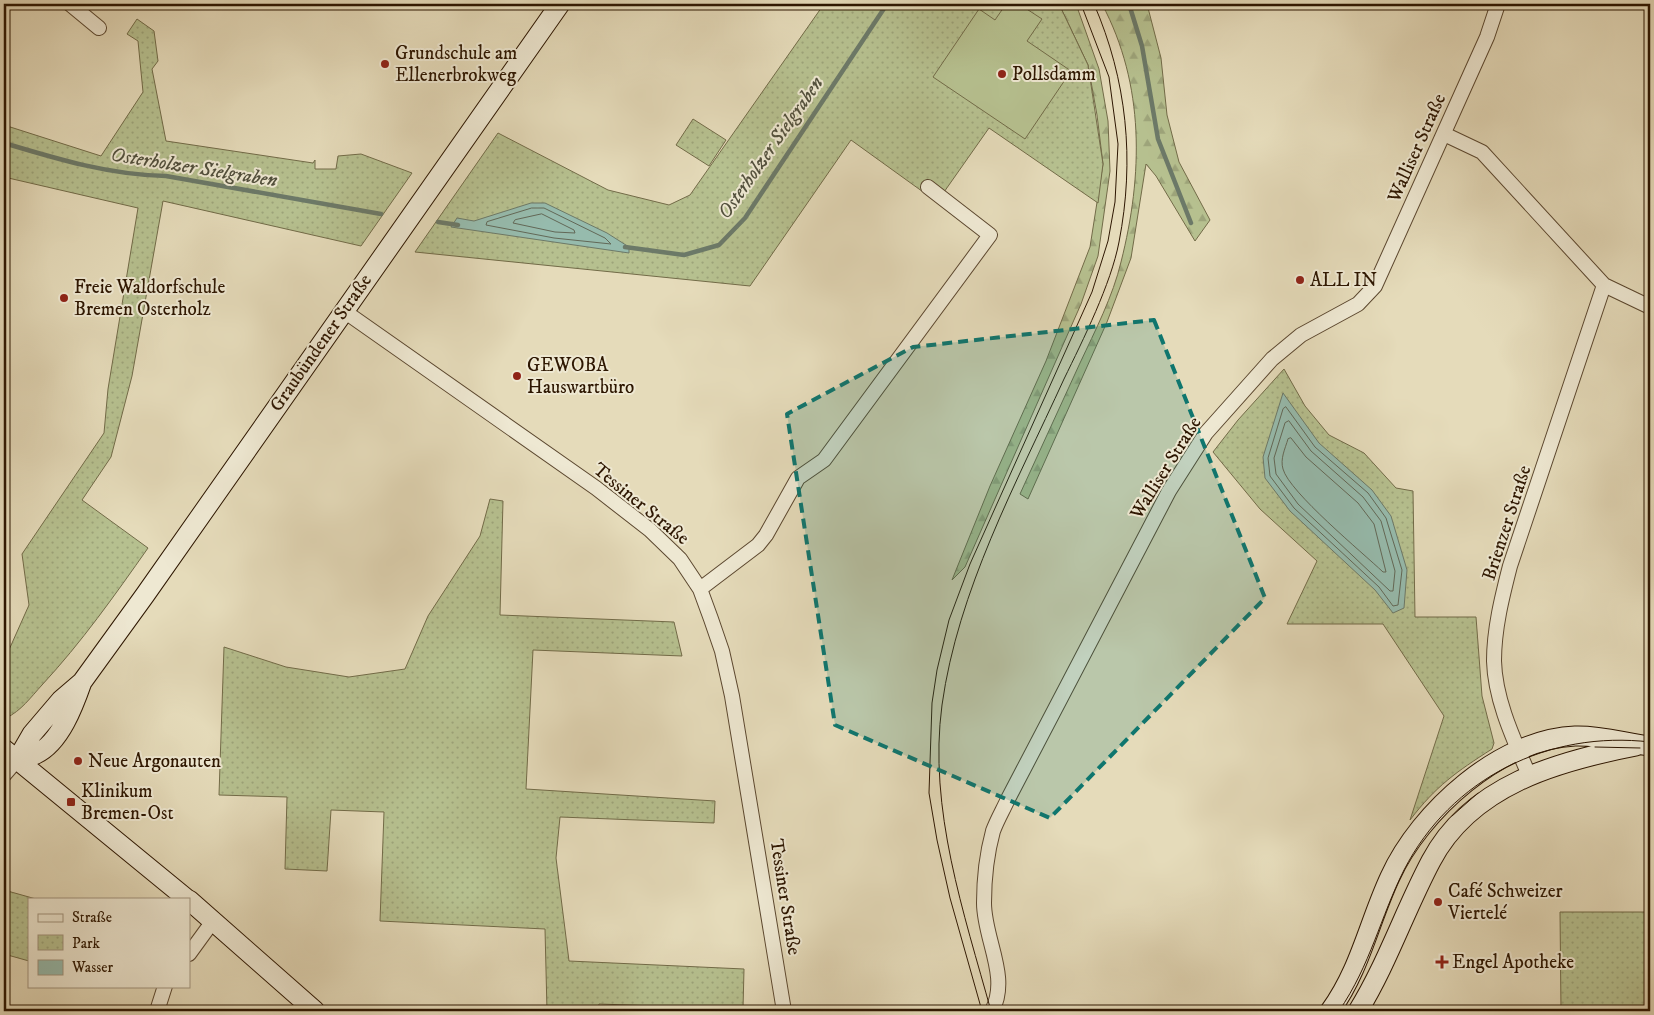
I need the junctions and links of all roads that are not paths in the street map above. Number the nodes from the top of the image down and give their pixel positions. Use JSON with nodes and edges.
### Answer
{"nodes":[{"id":1,"x":70,"y":4,"type":"edge"},
{"id":2,"x":560,"y":4,"type":"edge"},
{"id":3,"x":1498,"y":4,"type":"edge"},
{"id":4,"x":99,"y":28,"type":"dead end"},
{"id":5,"x":1444,"y":134,"type":"junction"},
{"id":6,"x":928,"y":187,"type":"dead end"},
{"id":7,"x":1604,"y":285,"type":"junction"},
{"id":8,"x":1650,"y":308,"type":"edge"},
{"id":9,"x":344,"y":311,"type":"junction"},
{"id":10,"x":700,"y":589,"type":"junction"},
{"id":11,"x":1646,"y":746,"type":"edge"},
{"id":12,"x":1519,"y":751,"type":"junction"},
{"id":13,"x":11,"y":754,"type":"edge"},
{"id":14,"x":4,"y":775,"type":"edge"},
{"id":15,"x":1529,"y":775,"type":"junction"},
{"id":16,"x":185,"y":898,"type":"edge"},
{"id":17,"x":190,"y":902,"type":"edge"},
{"id":18,"x":213,"y":921,"type":"junction"},
{"id":19,"x":190,"y":953,"type":"edge"},
{"id":20,"x":164,"y":988,"type":"edge"},
{"id":21,"x":157,"y":1011,"type":"edge"},
{"id":22,"x":315,"y":1011,"type":"edge"},
{"id":23,"x":784,"y":1011,"type":"edge"},
{"id":24,"x":992,"y":1011,"type":"edge"},
{"id":25,"x":1330,"y":1011,"type":"edge"},
{"id":26,"x":1358,"y":1011,"type":"edge"}],
"edges":[{"from":1,"to":4,"type":"street"},
{"from":2,"to":9,"type":"street","name":"Graubündener Straße"},
{"from":3,"to":5,"type":"street","name":"Walliser Straße"},
{"from":5,"to":7,"type":"street"},
{"from":5,"to":24,"type":"street","name":"Walliser Straße"},
{"from":6,"to":10,"type":"street"},
{"from":7,"to":8,"type":"street"},
{"from":7,"to":12,"type":"street","name":"Brienzer Straße"},
{"from":9,"to":10,"type":"street","name":"Tessiner Straße"},
{"from":9,"to":13,"type":"street","name":"Graubündener Straße"},
{"from":10,"to":23,"type":"street","name":"Tessiner Straße"},
{"from":11,"to":12,"type":"street"},
{"from":11,"to":15,"type":"street"},
{"from":12,"to":15,"type":"street","name":"Brienzer Straße"},
{"from":12,"to":25,"type":"street"},
{"from":13,"to":14,"type":"street"},
{"from":13,"to":16,"type":"street"},
{"from":15,"to":26,"type":"street"},
{"from":17,"to":18,"type":"street"},
{"from":18,"to":19,"type":"street"},
{"from":18,"to":22,"type":"street"},
{"from":20,"to":21,"type":"street"}]}
